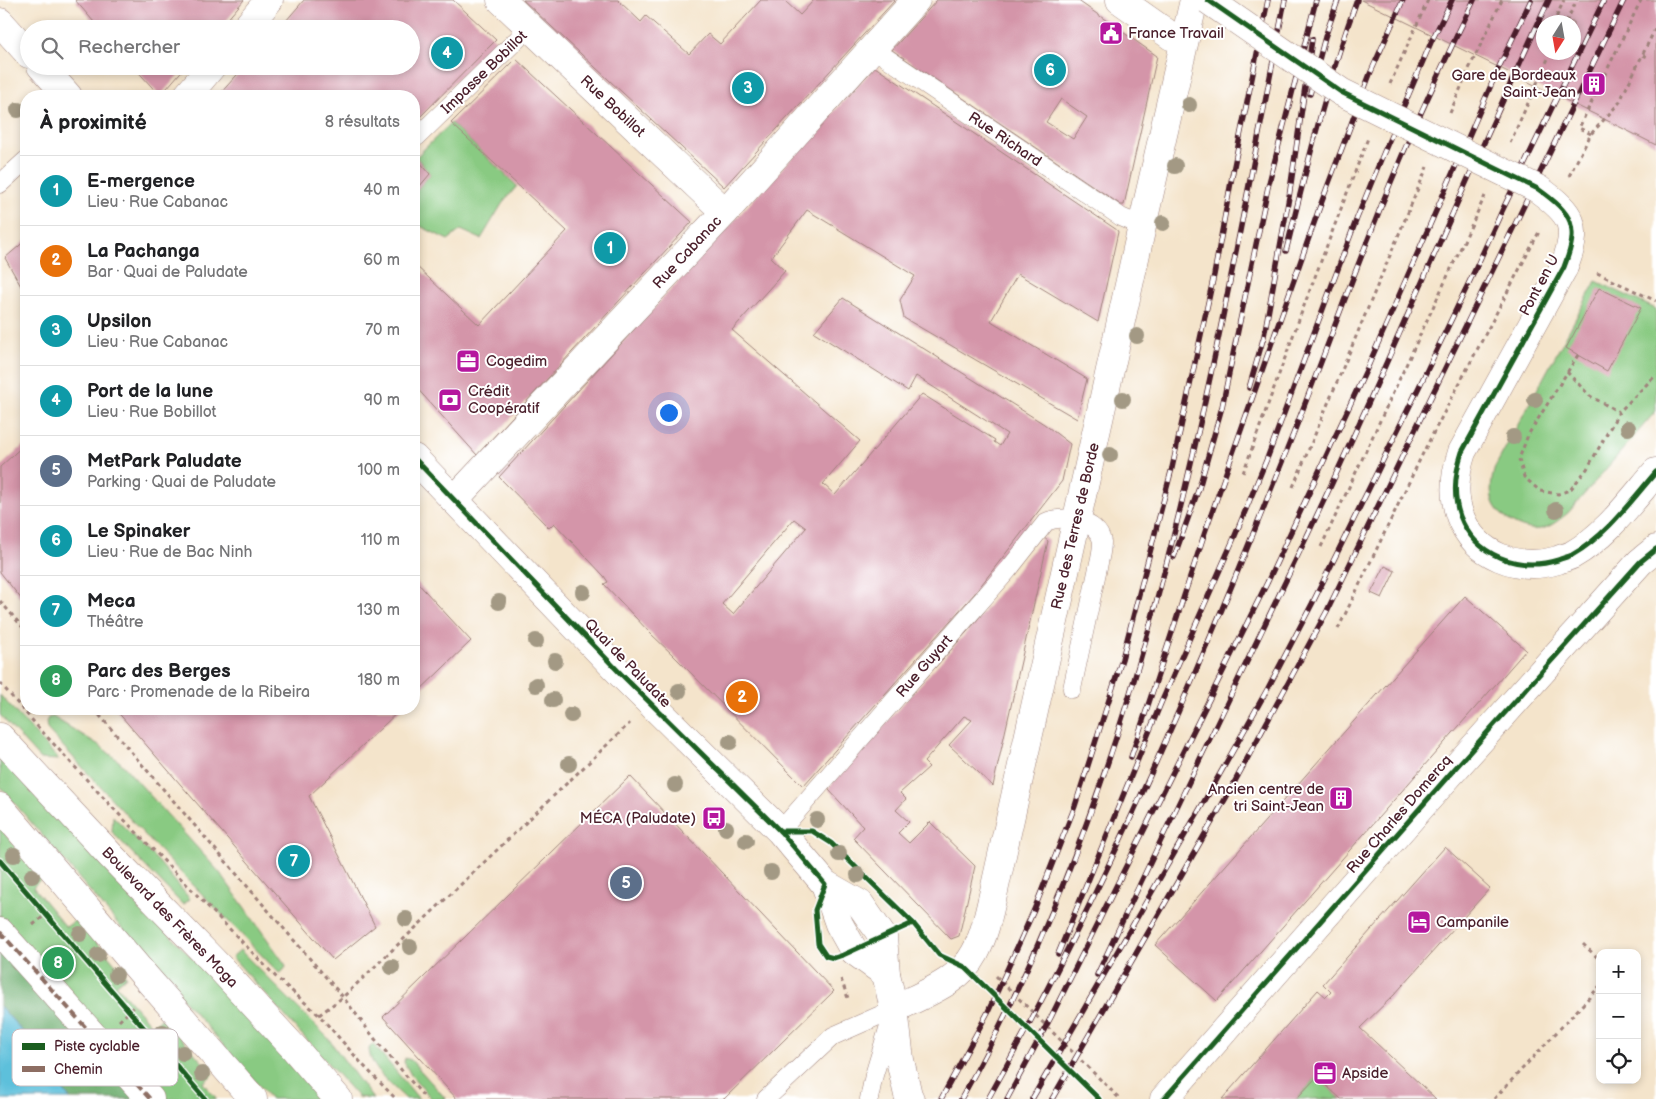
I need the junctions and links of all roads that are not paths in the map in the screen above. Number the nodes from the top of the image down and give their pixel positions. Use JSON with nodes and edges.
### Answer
{"nodes":[{"id":1,"x":269,"y":0,"type":"edge"},
{"id":2,"x":501,"y":0,"type":"edge"},
{"id":3,"x":916,"y":0,"type":"edge"},
{"id":4,"x":1120,"y":0,"type":"edge"},
{"id":5,"x":1194,"y":0,"type":"edge"},
{"id":6,"x":1208,"y":0,"type":"edge"},
{"id":7,"x":252,"y":20,"type":"edge"},
{"id":8,"x":0,"y":22,"type":"edge"},
{"id":9,"x":530,"y":27,"type":"junction"},
{"id":10,"x":1184,"y":40,"type":"junction"},
{"id":11,"x":20,"y":44,"type":"edge"},
{"id":12,"x":872,"y":48,"type":"junction"},
{"id":13,"x":48,"y":75,"type":"edge"},
{"id":14,"x":204,"y":75,"type":"edge"},
{"id":15,"x":62,"y":90,"type":"edge"},
{"id":16,"x":192,"y":90,"type":"edge"},
{"id":17,"x":420,"y":134,"type":"edge"},
{"id":18,"x":20,"y":166,"type":"edge"},
{"id":19,"x":0,"y":184,"type":"edge"},
{"id":20,"x":725,"y":212,"type":"junction"},
{"id":21,"x":1142,"y":222,"type":"junction"},
{"id":22,"x":420,"y":464,"type":"edge"},
{"id":23,"x":1656,"y":472,"type":"edge"},
{"id":24,"x":454,"y":500,"type":"junction"},
{"id":25,"x":1077,"y":520,"type":"junction"},
{"id":26,"x":1656,"y":548,"type":"edge"},
{"id":27,"x":1072,"y":689,"type":"dead end"},
{"id":28,"x":0,"y":737,"type":"edge"},
{"id":29,"x":0,"y":807,"type":"edge"},
{"id":30,"x":780,"y":832,"type":"junction"},
{"id":31,"x":0,"y":932,"type":"edge"},
{"id":32,"x":894,"y":1009,"type":"junction"},
{"id":33,"x":87,"y":1029,"type":"edge"},
{"id":34,"x":138,"y":1086,"type":"edge"},
{"id":35,"x":150,"y":1099,"type":"edge"},
{"id":36,"x":253,"y":1099,"type":"edge"},
{"id":37,"x":338,"y":1099,"type":"edge"},
{"id":38,"x":766,"y":1099,"type":"edge"},
{"id":39,"x":869,"y":1099,"type":"edge"},
{"id":40,"x":910,"y":1099,"type":"edge"},
{"id":41,"x":1164,"y":1099,"type":"edge"}],
"edges":[{"from":1,"to":7,"type":"street"},
{"from":2,"to":9,"type":"street","name":"Rue Bobillot"},
{"from":3,"to":12,"type":"street","name":"Rue Cabanac"},
{"from":4,"to":10,"type":"street"},
{"from":5,"to":10,"type":"street","name":"Rue des Terres de Borde"},
{"from":6,"to":23,"type":"street","name":"Pont en U","bridge":true},
{"from":8,"to":11,"type":"street"},
{"from":9,"to":17,"type":"lane","name":"Impasse Bobillot"},
{"from":9,"to":20,"type":"street","name":"Rue Bobillot"},
{"from":10,"to":21,"type":"street","name":"Rue des Terres de Borde"},
{"from":12,"to":20,"type":"street","name":"Rue Cabanac"},
{"from":12,"to":21,"type":"lane","name":"Rue Richard"},
{"from":13,"to":15,"type":"street"},
{"from":14,"to":16,"type":"street"},
{"from":18,"to":19,"type":"lane"},
{"from":20,"to":24,"type":"street","name":"Rue Cabanac"},
{"from":21,"to":25,"type":"street","name":"Rue des Terres de Borde"},
{"from":22,"to":24,"type":"street","name":"Quai de Paludate"},
{"from":24,"to":30,"type":"street","name":"Quai de Paludate"},
{"from":25,"to":27,"type":"lane"},
{"from":25,"to":30,"type":"lane","name":"Rue Guyart"},
{"from":25,"to":32,"type":"street","name":"Rue des Terres de Borde"},
{"from":26,"to":41,"type":"street","name":"Rue Charles Domercq"},
{"from":28,"to":37,"type":"street","name":"Boulevard des Frères Moga"},
{"from":29,"to":36,"type":"street"},
{"from":30,"to":32,"type":"street","name":"Quai de Paludate"},
{"from":31,"to":33,"type":"street"},
{"from":32,"to":38,"type":"lane"},
{"from":32,"to":39,"type":"lane"},
{"from":32,"to":40,"type":"street","name":"Quai de Paludate"},
{"from":34,"to":35,"type":"street"}]}
